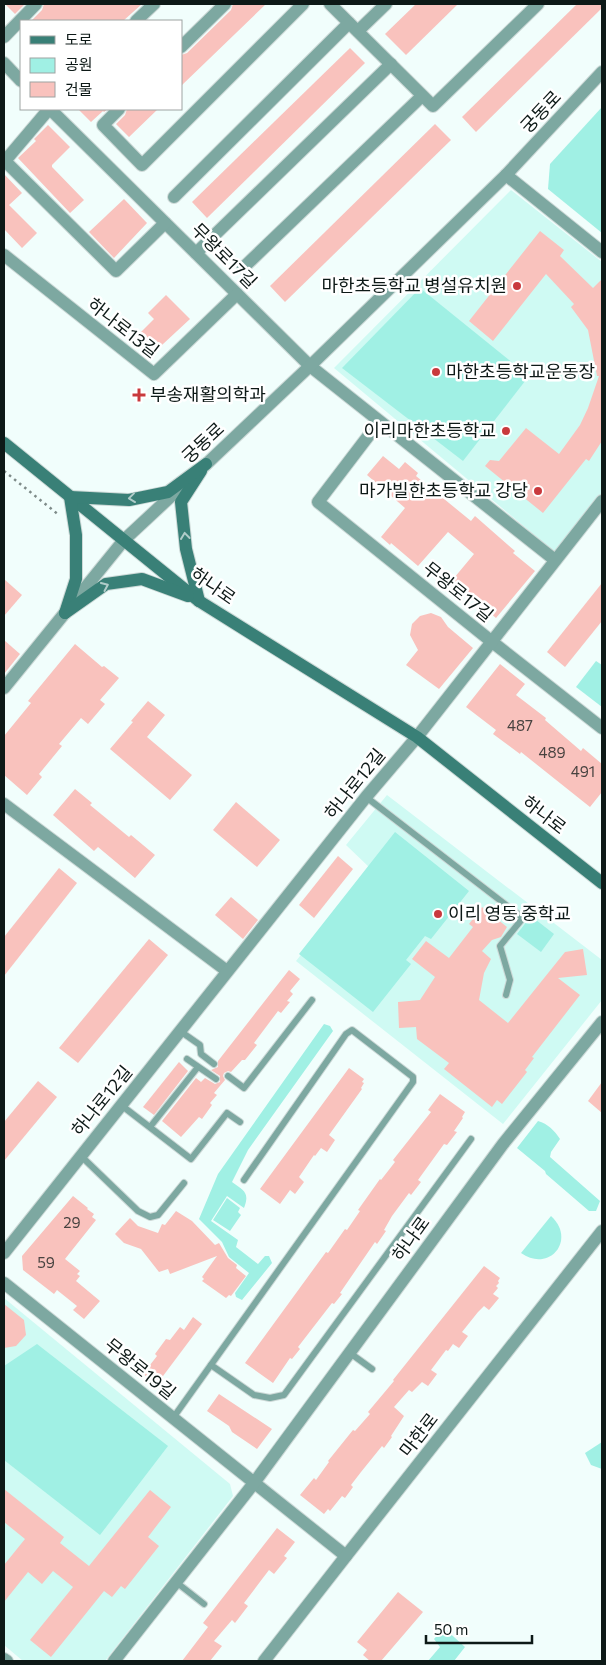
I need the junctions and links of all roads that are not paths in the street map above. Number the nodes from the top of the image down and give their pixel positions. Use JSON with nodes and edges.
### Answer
{"nodes":[{"id":1,"x":36,"y":4,"type":"edge"},
{"id":2,"x":154,"y":4,"type":"edge"},
{"id":3,"x":225,"y":4,"type":"edge"},
{"id":4,"x":303,"y":4,"type":"edge"},
{"id":5,"x":330,"y":4,"type":"edge"},
{"id":6,"x":386,"y":4,"type":"edge"},
{"id":7,"x":538,"y":4,"type":"edge"},
{"id":8,"x":20,"y":20,"type":"edge"},
{"id":9,"x":20,"y":20,"type":"edge"},
{"id":10,"x":137,"y":20,"type":"edge"},
{"id":11,"x":353,"y":27,"type":"junction"},
{"id":12,"x":4,"y":37,"type":"edge"},
{"id":13,"x":182,"y":46,"type":"edge"},
{"id":14,"x":4,"y":63,"type":"edge"},
{"id":15,"x":391,"y":64,"type":"junction"},
{"id":16,"x":602,"y":72,"type":"edge"},
{"id":17,"x":20,"y":80,"type":"edge"},
{"id":18,"x":422,"y":96,"type":"junction"},
{"id":19,"x":48,"y":110,"type":"edge"},
{"id":20,"x":50,"y":110,"type":"edge"},
{"id":21,"x":118,"y":110,"type":"edge"},
{"id":22,"x":4,"y":162,"type":"edge"},
{"id":23,"x":506,"y":175,"type":"junction"},
{"id":24,"x":174,"y":197,"type":"dead end"},
{"id":25,"x":165,"y":223,"type":"junction"},
{"id":26,"x":602,"y":252,"type":"edge"},
{"id":27,"x":196,"y":253,"type":"junction"},
{"id":28,"x":4,"y":255,"type":"edge"},
{"id":29,"x":243,"y":268,"type":"dead end"},
{"id":30,"x":237,"y":294,"type":"junction"},
{"id":31,"x":310,"y":366,"type":"junction"},
{"id":32,"x":379,"y":422,"type":"junction"},
{"id":33,"x":4,"y":443,"type":"edge"},
{"id":34,"x":206,"y":464,"type":"junction"},
{"id":35,"x":70,"y":497,"type":"junction"},
{"id":36,"x":602,"y":501,"type":"edge"},
{"id":37,"x":124,"y":540,"type":"junction"},
{"id":38,"x":555,"y":560,"type":"junction"},
{"id":39,"x":199,"y":601,"type":"junction"},
{"id":40,"x":65,"y":613,"type":"junction"},
{"id":41,"x":491,"y":641,"type":"junction"},
{"id":42,"x":4,"y":688,"type":"edge"},
{"id":43,"x":602,"y":728,"type":"edge"},
{"id":44,"x":417,"y":737,"type":"junction"},
{"id":45,"x":366,"y":797,"type":"junction"},
{"id":46,"x":4,"y":804,"type":"edge"},
{"id":47,"x":602,"y":883,"type":"edge"},
{"id":48,"x":227,"y":972,"type":"junction"},
{"id":49,"x":506,"y":995,"type":"dead end"},
{"id":50,"x":312,"y":1000,"type":"dead end"},
{"id":51,"x":602,"y":1022,"type":"edge"},
{"id":52,"x":180,"y":1032,"type":"junction"},
{"id":53,"x":187,"y":1058,"type":"dead end"},
{"id":54,"x":214,"y":1064,"type":"dead end"},
{"id":55,"x":198,"y":1067,"type":"junction"},
{"id":56,"x":228,"y":1076,"type":"dead end"},
{"id":57,"x":216,"y":1079,"type":"dead end"},
{"id":58,"x":121,"y":1105,"type":"junction"},
{"id":59,"x":240,"y":1122,"type":"dead end"},
{"id":60,"x":150,"y":1127,"type":"junction"},
{"id":61,"x":471,"y":1139,"type":"dead end"},
{"id":62,"x":81,"y":1156,"type":"junction"},
{"id":63,"x":244,"y":1180,"type":"dead end"},
{"id":64,"x":184,"y":1183,"type":"dead end"},
{"id":65,"x":602,"y":1231,"type":"edge"},
{"id":66,"x":4,"y":1253,"type":"edge"},
{"id":67,"x":4,"y":1283,"type":"edge"},
{"id":68,"x":350,"y":1353,"type":"junction"},
{"id":69,"x":211,"y":1365,"type":"junction"},
{"id":70,"x":372,"y":1369,"type":"dead end"},
{"id":71,"x":173,"y":1418,"type":"junction"},
{"id":72,"x":254,"y":1483,"type":"junction"},
{"id":73,"x":346,"y":1556,"type":"junction"},
{"id":74,"x":176,"y":1582,"type":"junction"},
{"id":75,"x":204,"y":1604,"type":"dead end"},
{"id":76,"x":4,"y":1659,"type":"edge"},
{"id":77,"x":7,"y":1661,"type":"edge"},
{"id":78,"x":114,"y":1661,"type":"edge"},
{"id":79,"x":264,"y":1661,"type":"edge"}],
"edges":[{"from":1,"to":8,"type":"street"},
{"from":2,"to":10,"type":"street"},
{"from":3,"to":13,"type":"street"},
{"from":4,"to":21,"type":"street"},
{"from":5,"to":11,"type":"street"},
{"from":6,"to":11,"type":"street"},
{"from":7,"to":18,"type":"street"},
{"from":9,"to":12,"type":"street"},
{"from":11,"to":15,"type":"street"},
{"from":11,"to":24,"type":"street"},
{"from":14,"to":17,"type":"street"},
{"from":15,"to":18,"type":"street"},
{"from":15,"to":27,"type":"street"},
{"from":16,"to":23,"type":"street","name":"궁동로"},
{"from":18,"to":29,"type":"street"},
{"from":19,"to":22,"type":"street"},
{"from":20,"to":25,"type":"street","name":"무왕로17길"},
{"from":22,"to":25,"type":"street"},
{"from":23,"to":26,"type":"street"},
{"from":23,"to":31,"type":"street","name":"궁동로"},
{"from":25,"to":27,"type":"street","name":"무왕로17길"},
{"from":27,"to":30,"type":"street","name":"무왕로17길"},
{"from":28,"to":30,"type":"street","name":"하나로13길"},
{"from":30,"to":31,"type":"street","name":"무왕로17길"},
{"from":31,"to":32,"type":"street","name":"무왕로17길"},
{"from":31,"to":34,"type":"street","name":"궁동로"},
{"from":32,"to":38,"type":"street","name":"무왕로17길"},
{"from":32,"to":41,"type":"street","name":"무왕로17길"},
{"from":33,"to":35,"type":"street","name":"하나로"},
{"from":34,"to":35,"type":"street","one_way":true},
{"from":34,"to":37,"type":"street","name":"궁동로"},
{"from":39,"to":34,"type":"street","one_way":true},
{"from":35,"to":37,"type":"street","name":"하나로"},
{"from":35,"to":40,"type":"street"},
{"from":36,"to":38,"type":"street"},
{"from":37,"to":39,"type":"street","name":"하나로"},
{"from":37,"to":40,"type":"street","name":"궁동로"},
{"from":38,"to":41,"type":"street"},
{"from":40,"to":39,"type":"street","one_way":true},
{"from":39,"to":44,"type":"street","name":"하나로"},
{"from":40,"to":42,"type":"street","name":"궁동로"},
{"from":41,"to":43,"type":"street"},
{"from":41,"to":44,"type":"street"},
{"from":44,"to":45,"type":"street","name":"하나로12길"},
{"from":44,"to":47,"type":"street","name":"하나로"},
{"from":45,"to":48,"type":"street","name":"하나로12길"},
{"from":45,"to":49,"type":"lane"},
{"from":46,"to":48,"type":"street"},
{"from":48,"to":52,"type":"street","name":"하나로12길"},
{"from":50,"to":56,"type":"lane"},
{"from":51,"to":68,"type":"street","name":"하나로"},
{"from":52,"to":54,"type":"lane"},
{"from":52,"to":58,"type":"street","name":"하나로12길"},
{"from":53,"to":55,"type":"lane"},
{"from":55,"to":57,"type":"lane"},
{"from":55,"to":60,"type":"lane"},
{"from":58,"to":60,"type":"lane"},
{"from":58,"to":62,"type":"street","name":"하나로12길"},
{"from":59,"to":60,"type":"lane"},
{"from":61,"to":69,"type":"lane"},
{"from":62,"to":64,"type":"lane"},
{"from":62,"to":66,"type":"street","name":"하나로12길"},
{"from":63,"to":69,"type":"lane"},
{"from":65,"to":73,"type":"street","name":"마한로"},
{"from":67,"to":71,"type":"street","name":"무왕로19길"},
{"from":68,"to":70,"type":"lane"},
{"from":68,"to":72,"type":"street","name":"하나로"},
{"from":69,"to":71,"type":"lane"},
{"from":71,"to":72,"type":"street","name":"무왕로19길"},
{"from":72,"to":73,"type":"street","name":"무왕로19길"},
{"from":72,"to":74,"type":"street"},
{"from":73,"to":79,"type":"street","name":"마한로"},
{"from":74,"to":75,"type":"lane"},
{"from":74,"to":78,"type":"street"},
{"from":76,"to":77,"type":"street"}]}
